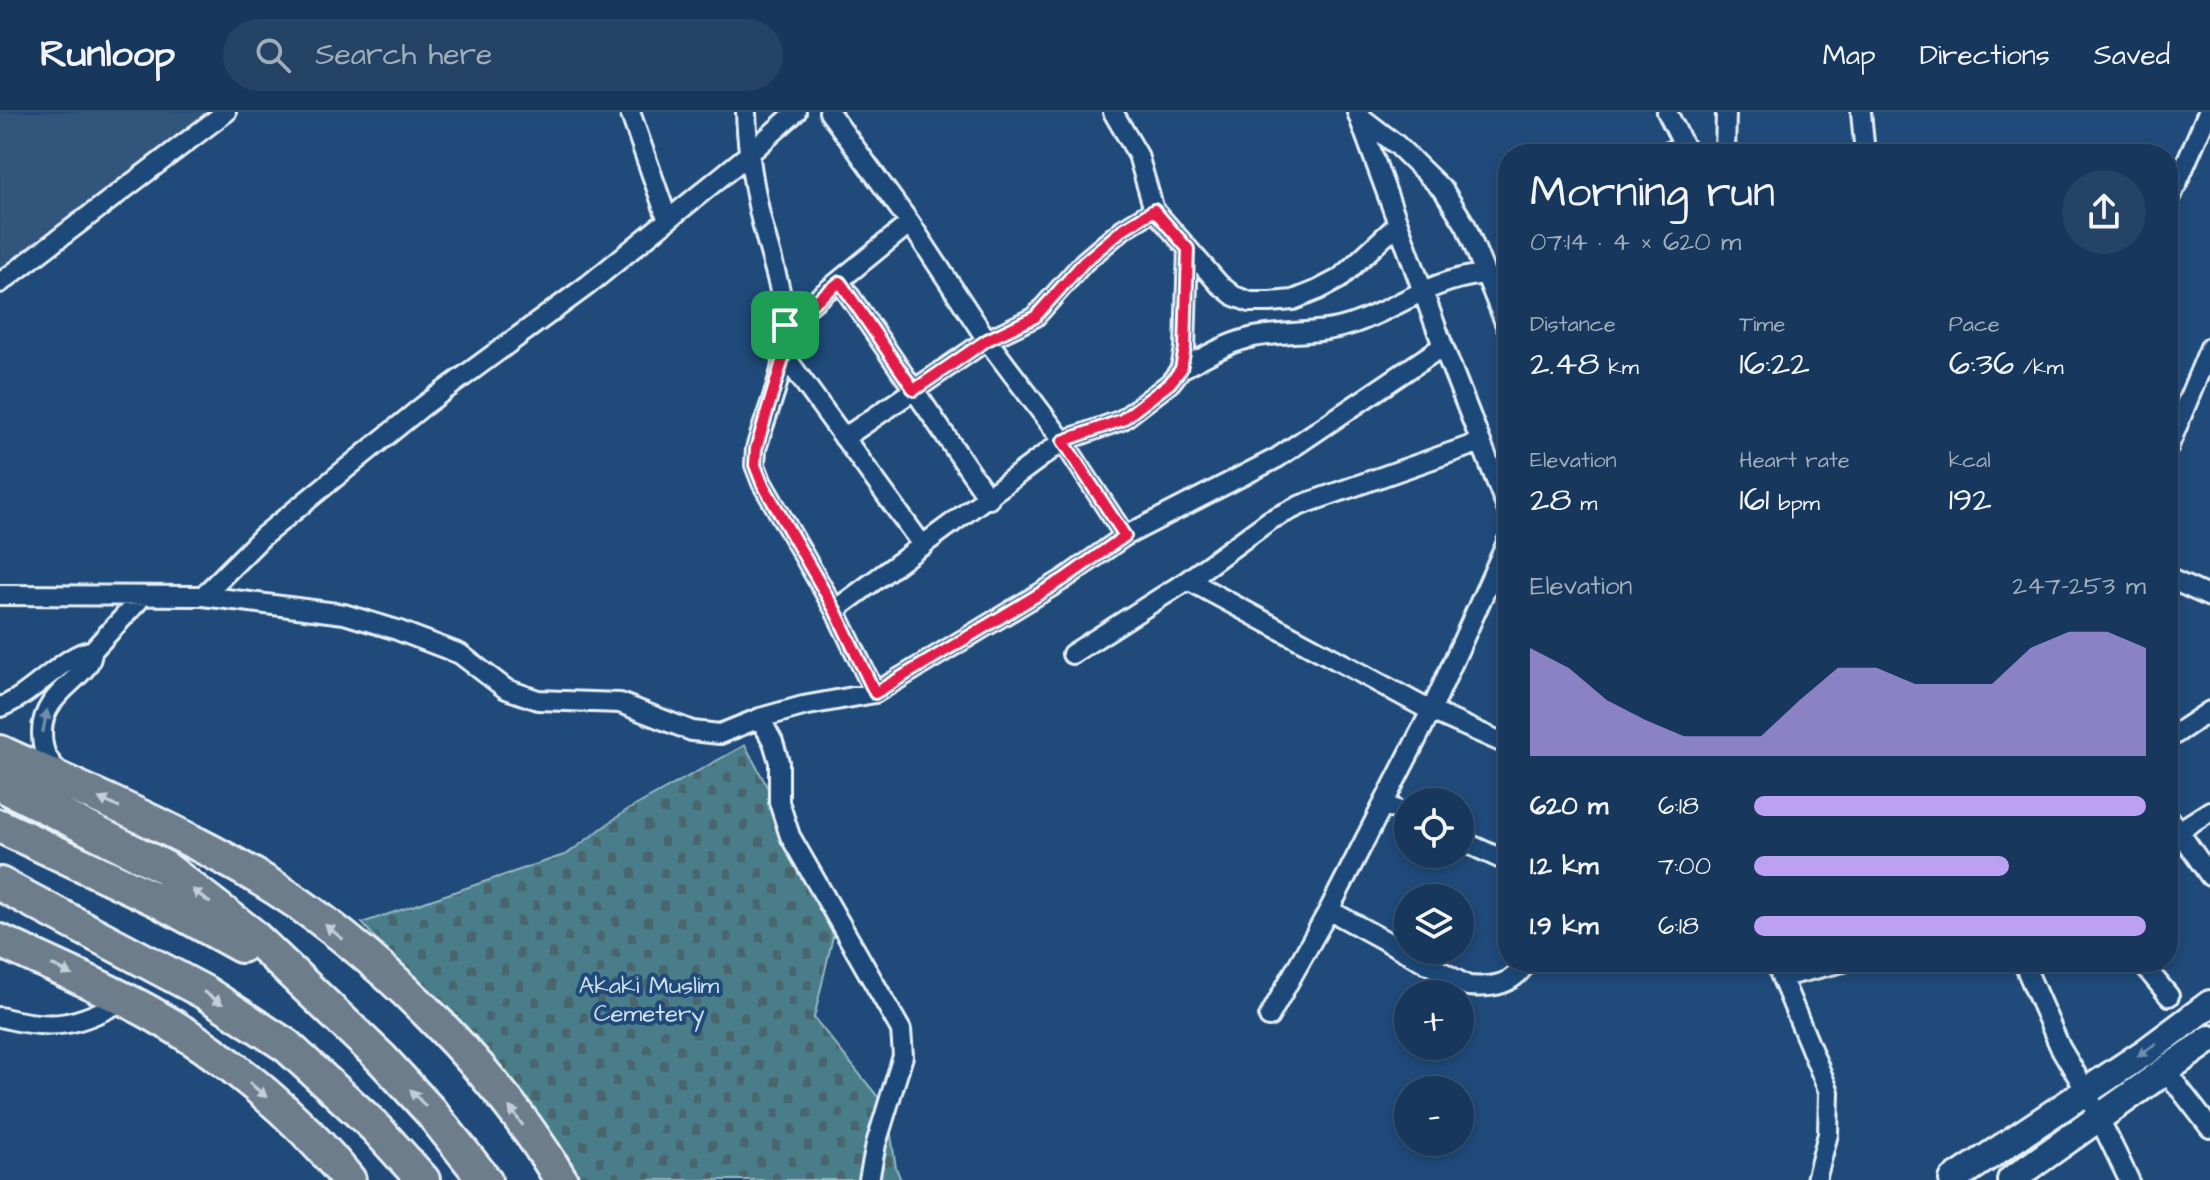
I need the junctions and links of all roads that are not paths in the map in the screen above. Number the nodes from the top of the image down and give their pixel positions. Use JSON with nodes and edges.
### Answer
{"nodes":[{"id":1,"x":226,"y":112,"type":"edge"},
{"id":2,"x":630,"y":112,"type":"edge"},
{"id":3,"x":746,"y":112,"type":"edge"},
{"id":4,"x":796,"y":112,"type":"edge"},
{"id":5,"x":829,"y":112,"type":"edge"},
{"id":6,"x":1113,"y":112,"type":"edge"},
{"id":7,"x":1667,"y":112,"type":"edge"},
{"id":8,"x":1726,"y":112,"type":"edge"},
{"id":9,"x":1861,"y":112,"type":"edge"},
{"id":10,"x":2208,"y":112,"type":"edge"},
{"id":11,"x":1357,"y":113,"type":"edge"},
{"id":12,"x":1683,"y":144,"type":"edge"},
{"id":13,"x":1725,"y":144,"type":"edge"},
{"id":14,"x":1864,"y":144,"type":"edge"},
{"id":15,"x":749,"y":154,"type":"junction"},
{"id":16,"x":2178,"y":181,"type":"edge"},
{"id":17,"x":1154,"y":210,"type":"junction"},
{"id":18,"x":667,"y":218,"type":"junction"},
{"id":19,"x":910,"y":223,"type":"junction"},
{"id":20,"x":1398,"y":224,"type":"junction"},
{"id":21,"x":1188,"y":249,"type":"junction"},
{"id":22,"x":1483,"y":274,"type":"junction"},
{"id":23,"x":840,"y":282,"type":"junction"},
{"id":24,"x":0,"y":283,"type":"edge"},
{"id":25,"x":1423,"y":289,"type":"junction"},
{"id":26,"x":1498,"y":308,"type":"edge"},
{"id":27,"x":785,"y":325,"type":"junction"},
{"id":28,"x":987,"y":340,"type":"junction"},
{"id":29,"x":1443,"y":346,"type":"junction"},
{"id":30,"x":2210,"y":347,"type":"edge"},
{"id":31,"x":784,"y":355,"type":"junction"},
{"id":32,"x":1181,"y":369,"type":"junction"},
{"id":33,"x":2192,"y":389,"type":"junction"},
{"id":34,"x":914,"y":390,"type":"junction"},
{"id":35,"x":2210,"y":396,"type":"edge"},
{"id":36,"x":2178,"y":423,"type":"edge"},
{"id":37,"x":844,"y":438,"type":"junction"},
{"id":38,"x":1063,"y":441,"type":"junction"},
{"id":39,"x":1481,"y":442,"type":"junction"},
{"id":40,"x":1498,"y":485,"type":"edge"},
{"id":41,"x":989,"y":499,"type":"junction"},
{"id":42,"x":1125,"y":536,"type":"junction"},
{"id":43,"x":923,"y":546,"type":"junction"},
{"id":44,"x":1498,"y":562,"type":"edge"},
{"id":45,"x":1188,"y":580,"type":"junction"},
{"id":46,"x":2178,"y":583,"type":"edge"},
{"id":47,"x":0,"y":595,"type":"edge"},
{"id":48,"x":143,"y":596,"type":"junction"},
{"id":49,"x":203,"y":596,"type":"junction"},
{"id":50,"x":2210,"y":597,"type":"edge"},
{"id":51,"x":835,"y":610,"type":"junction"},
{"id":52,"x":92,"y":651,"type":"junction"},
{"id":53,"x":1072,"y":654,"type":"dead end"},
{"id":54,"x":875,"y":693,"type":"junction"},
{"id":55,"x":0,"y":707,"type":"edge"},
{"id":56,"x":1431,"y":711,"type":"junction"},
{"id":57,"x":2210,"y":711,"type":"edge"},
{"id":58,"x":760,"y":718,"type":"junction"},
{"id":59,"x":2178,"y":732,"type":"edge"},
{"id":60,"x":1498,"y":741,"type":"edge"},
{"id":61,"x":0,"y":752,"type":"edge"},
{"id":62,"x":0,"y":784,"type":"edge"},
{"id":63,"x":75,"y":786,"type":"junction"},
{"id":64,"x":1384,"y":804,"type":"junction"},
{"id":65,"x":1394,"y":809,"type":"edge"},
{"id":66,"x":2210,"y":811,"type":"edge"},
{"id":67,"x":0,"y":826,"type":"edge"},
{"id":68,"x":2178,"y":826,"type":"edge"},
{"id":69,"x":2178,"y":836,"type":"edge"},
{"id":70,"x":1474,"y":846,"type":"edge"},
{"id":71,"x":1498,"y":857,"type":"edge"},
{"id":72,"x":2210,"y":876,"type":"edge"},
{"id":73,"x":0,"y":884,"type":"edge"},
{"id":74,"x":0,"y":902,"type":"edge"},
{"id":75,"x":1329,"y":910,"type":"junction"},
{"id":76,"x":0,"y":941,"type":"edge"},
{"id":77,"x":121,"y":946,"type":"junction"},
{"id":78,"x":1521,"y":972,"type":"edge"},
{"id":79,"x":1780,"y":972,"type":"edge"},
{"id":80,"x":2027,"y":972,"type":"edge"},
{"id":81,"x":2149,"y":972,"type":"edge"},
{"id":82,"x":2169,"y":996,"type":"dead end"},
{"id":83,"x":124,"y":1000,"type":"junction"},
{"id":84,"x":2210,"y":1004,"type":"edge"},
{"id":85,"x":0,"y":1017,"type":"edge"},
{"id":86,"x":1269,"y":1017,"type":"dead end"},
{"id":87,"x":343,"y":1021,"type":"junction"},
{"id":88,"x":2210,"y":1039,"type":"edge"},
{"id":89,"x":2166,"y":1071,"type":"junction"},
{"id":90,"x":2086,"y":1091,"type":"junction"},
{"id":91,"x":2099,"y":1119,"type":"junction"},
{"id":92,"x":2210,"y":1128,"type":"edge"},
{"id":93,"x":349,"y":1180,"type":"edge"},
{"id":94,"x":423,"y":1180,"type":"edge"},
{"id":95,"x":485,"y":1180,"type":"edge"},
{"id":96,"x":561,"y":1180,"type":"edge"},
{"id":97,"x":869,"y":1180,"type":"edge"},
{"id":98,"x":1816,"y":1180,"type":"edge"},
{"id":99,"x":1953,"y":1180,"type":"edge"},
{"id":100,"x":2011,"y":1180,"type":"edge"},
{"id":101,"x":2129,"y":1180,"type":"edge"}],
"edges":[{"from":1,"to":24,"type":"street"},
{"from":2,"to":18,"type":"street"},
{"from":3,"to":15,"type":"street"},
{"from":4,"to":15,"type":"street"},
{"from":5,"to":19,"type":"street"},
{"from":6,"to":17,"type":"street"},
{"from":7,"to":12,"type":"street"},
{"from":8,"to":13,"type":"street"},
{"from":9,"to":14,"type":"street"},
{"from":10,"to":16,"type":"street"},
{"from":11,"to":20,"type":"street"},
{"from":11,"to":22,"type":"street"},
{"from":15,"to":18,"type":"street"},
{"from":15,"to":27,"type":"street"},
{"from":17,"to":21,"type":"street"},
{"from":17,"to":28,"type":"street"},
{"from":18,"to":49,"type":"street"},
{"from":19,"to":23,"type":"street"},
{"from":19,"to":28,"type":"street"},
{"from":20,"to":21,"type":"street"},
{"from":20,"to":25,"type":"street"},
{"from":21,"to":32,"type":"street"},
{"from":22,"to":25,"type":"street"},
{"from":22,"to":26,"type":"street"},
{"from":23,"to":27,"type":"street"},
{"from":23,"to":34,"type":"street"},
{"from":25,"to":29,"type":"street"},
{"from":25,"to":32,"type":"street"},
{"from":27,"to":31,"type":"street"},
{"from":28,"to":34,"type":"street"},
{"from":28,"to":38,"type":"street"},
{"from":29,"to":39,"type":"street"},
{"from":29,"to":42,"type":"street"},
{"from":30,"to":33,"type":"street"},
{"from":31,"to":37,"type":"street"},
{"from":31,"to":51,"type":"street"},
{"from":32,"to":38,"type":"street"},
{"from":33,"to":35,"type":"street"},
{"from":33,"to":36,"type":"street"},
{"from":34,"to":37,"type":"street"},
{"from":34,"to":41,"type":"street"},
{"from":37,"to":43,"type":"street"},
{"from":38,"to":41,"type":"street"},
{"from":38,"to":42,"type":"street"},
{"from":39,"to":40,"type":"street"},
{"from":39,"to":45,"type":"street"},
{"from":41,"to":43,"type":"street"},
{"from":42,"to":54,"type":"street"},
{"from":43,"to":51,"type":"street"},
{"from":44,"to":56,"type":"street"},
{"from":45,"to":53,"type":"street"},
{"from":45,"to":56,"type":"street"},
{"from":46,"to":50,"type":"street"},
{"from":47,"to":48,"type":"street"},
{"from":48,"to":49,"type":"street"},
{"from":48,"to":52,"type":"street"},
{"from":49,"to":58,"type":"street"},
{"from":51,"to":54,"type":"street"},
{"from":52,"to":55,"type":"street"},
{"from":63,"to":52,"type":"street","one_way":true},
{"from":54,"to":58,"type":"street"},
{"from":56,"to":60,"type":"street"},
{"from":56,"to":64,"type":"street"},
{"from":57,"to":59,"type":"street"},
{"from":58,"to":97,"type":"street"},
{"from":61,"to":63,"type":"highway"},
{"from":87,"to":62,"type":"highway","one_way":true},
{"from":96,"to":63,"type":"highway","one_way":true},
{"from":64,"to":65,"type":"street"},
{"from":64,"to":75,"type":"street"},
{"from":66,"to":68,"type":"street"},
{"from":67,"to":87,"type":"highway"},
{"from":69,"to":72,"type":"street"},
{"from":70,"to":71,"type":"street"},
{"from":73,"to":77,"type":"highway"},
{"from":74,"to":77,"type":"highway"},
{"from":75,"to":78,"type":"street"},
{"from":75,"to":86,"type":"street"},
{"from":76,"to":83,"type":"highway","one_way":true},
{"from":77,"to":94,"type":"highway","one_way":true},
{"from":79,"to":98,"type":"street"},
{"from":80,"to":90,"type":"street"},
{"from":81,"to":82,"type":"street"},
{"from":83,"to":85,"type":"street"},
{"from":83,"to":93,"type":"highway","one_way":true},
{"from":84,"to":90,"type":"street","one_way":true},
{"from":95,"to":87,"type":"highway","one_way":true},
{"from":88,"to":89,"type":"street"},
{"from":89,"to":91,"type":"street"},
{"from":89,"to":92,"type":"street"},
{"from":90,"to":91,"type":"street"},
{"from":90,"to":99,"type":"street"},
{"from":91,"to":100,"type":"street"},
{"from":91,"to":101,"type":"street"}]}
